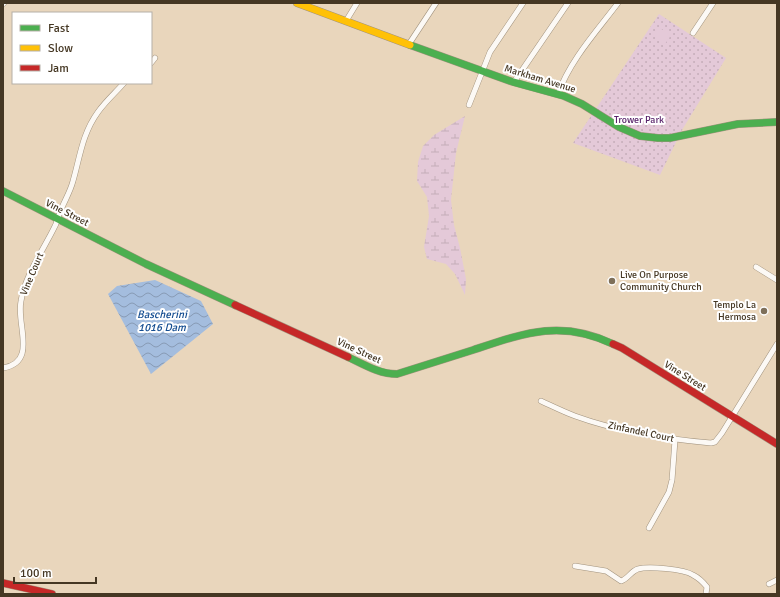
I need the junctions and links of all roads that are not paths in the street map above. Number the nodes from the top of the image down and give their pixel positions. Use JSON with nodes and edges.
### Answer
{"nodes":[{"id":1,"x":298,"y":3,"type":"edge"},
{"id":2,"x":357,"y":3,"type":"edge"},
{"id":3,"x":436,"y":3,"type":"edge"},
{"id":4,"x":523,"y":3,"type":"edge"},
{"id":5,"x":568,"y":3,"type":"edge"},
{"id":6,"x":618,"y":3,"type":"edge"},
{"id":7,"x":713,"y":3,"type":"edge"},
{"id":8,"x":346,"y":21,"type":"junction"},
{"id":9,"x":693,"y":33,"type":"dead end"},
{"id":10,"x":409,"y":44,"type":"junction"},
{"id":11,"x":155,"y":58,"type":"dead end"},
{"id":12,"x":152,"y":62,"type":"edge"},
{"id":13,"x":482,"y":71,"type":"junction"},
{"id":14,"x":514,"y":82,"type":"junction"},
{"id":15,"x":123,"y":84,"type":"edge"},
{"id":16,"x":558,"y":94,"type":"junction"},
{"id":17,"x":469,"y":105,"type":"dead end"},
{"id":18,"x":777,"y":122,"type":"edge"},
{"id":19,"x":3,"y":191,"type":"edge"},
{"id":20,"x":58,"y":220,"type":"junction"},
{"id":21,"x":756,"y":267,"type":"dead end"},
{"id":22,"x":777,"y":280,"type":"edge"},
{"id":23,"x":777,"y":344,"type":"edge"},
{"id":24,"x":3,"y":368,"type":"edge"},
{"id":25,"x":541,"y":401,"type":"dead end"},
{"id":26,"x":732,"y":417,"type":"junction"},
{"id":27,"x":675,"y":440,"type":"junction"},
{"id":28,"x":777,"y":444,"type":"edge"},
{"id":29,"x":649,"y":528,"type":"dead end"},
{"id":30,"x":576,"y":566,"type":"dead end"},
{"id":31,"x":777,"y":580,"type":"edge"},
{"id":32,"x":3,"y":584,"type":"edge"},
{"id":33,"x":768,"y":584,"type":"dead end"},
{"id":34,"x":52,"y":594,"type":"edge"},
{"id":35,"x":706,"y":594,"type":"edge"}],
"edges":[{"from":1,"to":8,"type":"street","name":"Markham Avenue"},
{"from":2,"to":8,"type":"street"},
{"from":3,"to":10,"type":"street"},
{"from":4,"to":13,"type":"street"},
{"from":5,"to":14,"type":"street"},
{"from":6,"to":16,"type":"street"},
{"from":7,"to":9,"type":"street"},
{"from":8,"to":10,"type":"street","name":"Markham Avenue"},
{"from":10,"to":13,"type":"street","name":"Markham Avenue"},
{"from":11,"to":12,"type":"street"},
{"from":13,"to":14,"type":"street","name":"Markham Avenue"},
{"from":13,"to":17,"type":"street"},
{"from":14,"to":16,"type":"street","name":"Markham Avenue"},
{"from":15,"to":20,"type":"street","name":"Vine Court"},
{"from":16,"to":18,"type":"street","name":"Markham Avenue"},
{"from":19,"to":20,"type":"street","name":"Vine Street"},
{"from":20,"to":24,"type":"street","name":"Vine Court"},
{"from":20,"to":26,"type":"street","name":"Vine Street"},
{"from":21,"to":22,"type":"street"},
{"from":23,"to":26,"type":"street"},
{"from":25,"to":27,"type":"street","name":"Zinfandel Court"},
{"from":26,"to":27,"type":"street","name":"Zinfandel Court"},
{"from":26,"to":28,"type":"street","name":"Vine Street"},
{"from":27,"to":29,"type":"street"},
{"from":30,"to":35,"type":"street"},
{"from":31,"to":33,"type":"street"},
{"from":32,"to":34,"type":"street"}]}
